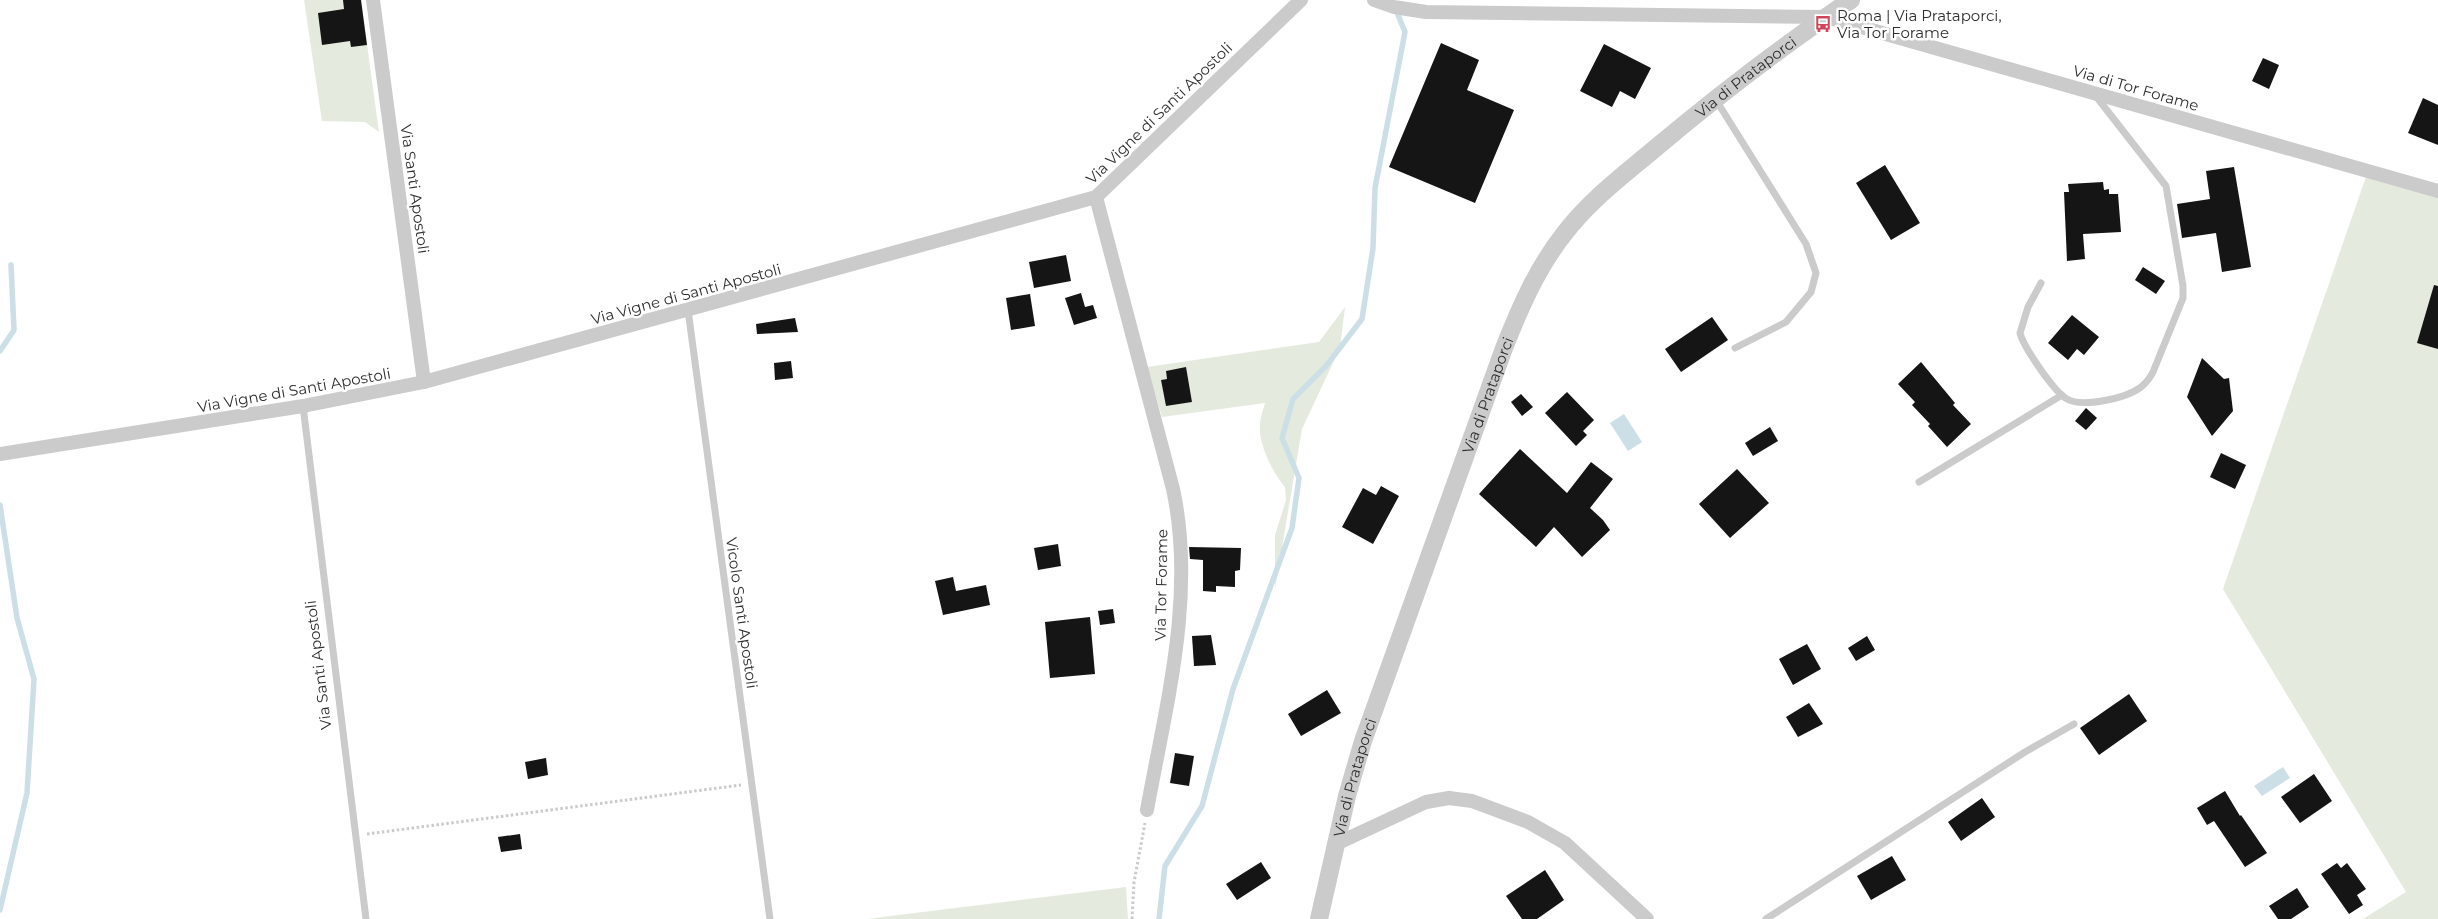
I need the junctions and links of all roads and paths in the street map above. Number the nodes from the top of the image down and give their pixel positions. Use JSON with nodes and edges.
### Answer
{"nodes":[{"id":1,"x":373,"y":0,"type":"edge"},
{"id":2,"x":1301,"y":0,"type":"edge"},
{"id":3,"x":1374,"y":0,"type":"edge"},
{"id":4,"x":1851,"y":0,"type":"edge"},
{"id":5,"x":1826,"y":17,"type":"junction"},
{"id":6,"x":2093,"y":93,"type":"junction"},
{"id":7,"x":1716,"y":100,"type":"junction"},
{"id":8,"x":2438,"y":191,"type":"edge"},
{"id":9,"x":1096,"y":198,"type":"junction"},
{"id":10,"x":2041,"y":283,"type":"dead end"},
{"id":11,"x":688,"y":310,"type":"junction"},
{"id":12,"x":1735,"y":348,"type":"dead end"},
{"id":13,"x":424,"y":382,"type":"junction"},
{"id":14,"x":2062,"y":395,"type":"junction"},
{"id":15,"x":303,"y":406,"type":"junction"},
{"id":16,"x":0,"y":454,"type":"edge"},
{"id":17,"x":1919,"y":482,"type":"dead end"},
{"id":18,"x":2074,"y":724,"type":"dead end"},
{"id":19,"x":751,"y":784,"type":"junction"},
{"id":20,"x":1147,"y":810,"type":"joint"},
{"id":21,"x":355,"y":835,"type":"junction"},
{"id":22,"x":1336,"y":844,"type":"junction"},
{"id":23,"x":366,"y":919,"type":"edge"},
{"id":24,"x":770,"y":919,"type":"edge"},
{"id":25,"x":1132,"y":919,"type":"edge"},
{"id":26,"x":1319,"y":919,"type":"edge"},
{"id":27,"x":1647,"y":919,"type":"edge"},
{"id":28,"x":1766,"y":919,"type":"edge"}],
"edges":[{"from":1,"to":13,"type":"street","name":"Via Santi Apostoli"},
{"from":2,"to":9,"type":"street","name":"Via Vigne di Santi Apostoli"},
{"from":3,"to":5,"type":"street","name":"Via di Tor Forame"},
{"from":4,"to":5,"type":"street","name":"Via di Prataporci"},
{"from":5,"to":6,"type":"street","name":"Via di Tor Forame"},
{"from":5,"to":7,"type":"street","name":"Via di Prataporci"},
{"from":6,"to":8,"type":"street","name":"Via di Tor Forame"},
{"from":6,"to":14,"type":"lane"},
{"from":7,"to":12,"type":"lane"},
{"from":7,"to":22,"type":"street","name":"Via di Prataporci"},
{"from":9,"to":11,"type":"street","name":"Via Vigne di Santi Apostoli"},
{"from":9,"to":20,"type":"street","name":"Via Tor Forame"},
{"from":10,"to":14,"type":"lane"},
{"from":11,"to":13,"type":"street","name":"Via Vigne di Santi Apostoli"},
{"from":11,"to":19,"type":"lane","name":"Vicolo Santi Apostoli"},
{"from":13,"to":15,"type":"street","name":"Via Vigne di Santi Apostoli"},
{"from":14,"to":17,"type":"lane"},
{"from":15,"to":16,"type":"street","name":"Via Vigne di Santi Apostoli"},
{"from":15,"to":21,"type":"lane","name":"Via Santi Apostoli"},
{"from":18,"to":28,"type":"lane"},
{"from":19,"to":21,"type":"path"},
{"from":19,"to":24,"type":"lane","name":"Vicolo Santi Apostoli"},
{"from":20,"to":25,"type":"path"},
{"from":21,"to":23,"type":"lane","name":"Via Santi Apostoli"},
{"from":22,"to":26,"type":"street","name":"Via di Prataporci"},
{"from":22,"to":27,"type":"street"}]}
